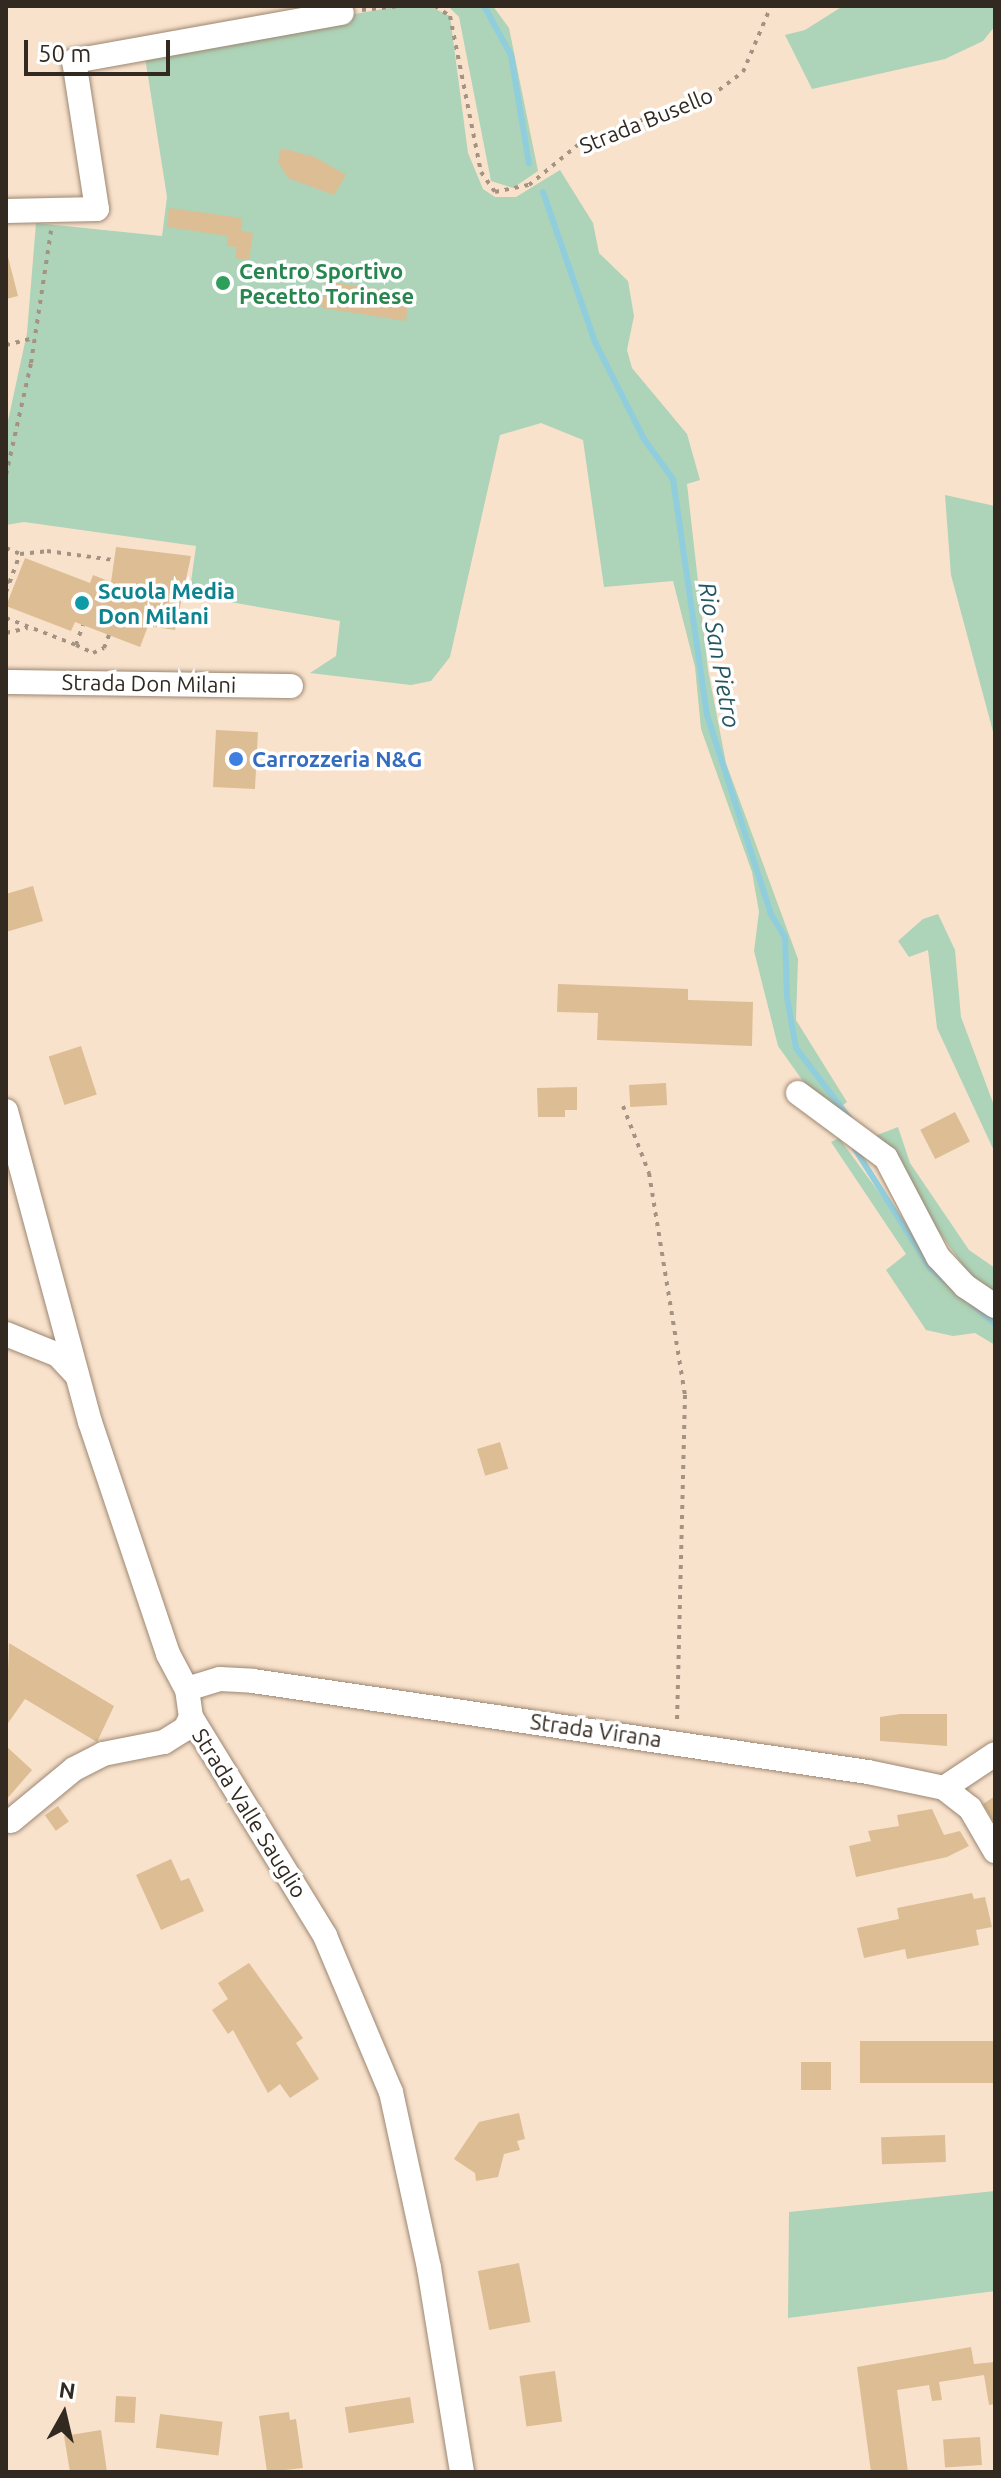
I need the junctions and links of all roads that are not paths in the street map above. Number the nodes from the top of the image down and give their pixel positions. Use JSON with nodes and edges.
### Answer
{"nodes":[{"id":1,"x":342,"y":13,"type":"road end"},
{"id":2,"x":6,"y":211,"type":"edge"},
{"id":3,"x":6,"y":682,"type":"edge"},
{"id":4,"x":291,"y":686,"type":"dead end"},
{"id":5,"x":798,"y":1093,"type":"dead end"},
{"id":6,"x":6,"y":1111,"type":"edge"},
{"id":7,"x":995,"y":1306,"type":"edge"},
{"id":8,"x":6,"y":1334,"type":"edge"},
{"id":9,"x":77,"y":1375,"type":"junction"},
{"id":10,"x":187,"y":1689,"type":"junction"},
{"id":11,"x":191,"y":1717,"type":"junction"},
{"id":12,"x":995,"y":1754,"type":"edge"},
{"id":13,"x":944,"y":1788,"type":"junction"},
{"id":14,"x":11,"y":1821,"type":"dead end"},
{"id":15,"x":995,"y":1851,"type":"edge"},
{"id":16,"x":462,"y":2472,"type":"edge"}],
"edges":[{"from":1,"to":2,"type":"street"},
{"from":3,"to":4,"type":"street","name":"Strada Don Milani"},
{"from":5,"to":7,"type":"street"},
{"from":6,"to":9,"type":"street","name":"Strada Valle Sauglio"},
{"from":8,"to":9,"type":"street"},
{"from":9,"to":10,"type":"street","name":"Strada Valle Sauglio"},
{"from":10,"to":11,"type":"street","name":"Strada Valle Sauglio"},
{"from":10,"to":13,"type":"street","name":"Strada Virana"},
{"from":11,"to":14,"type":"street"},
{"from":11,"to":16,"type":"street","name":"Strada Valle Sauglio"},
{"from":12,"to":13,"type":"street"},
{"from":13,"to":15,"type":"street"}]}
